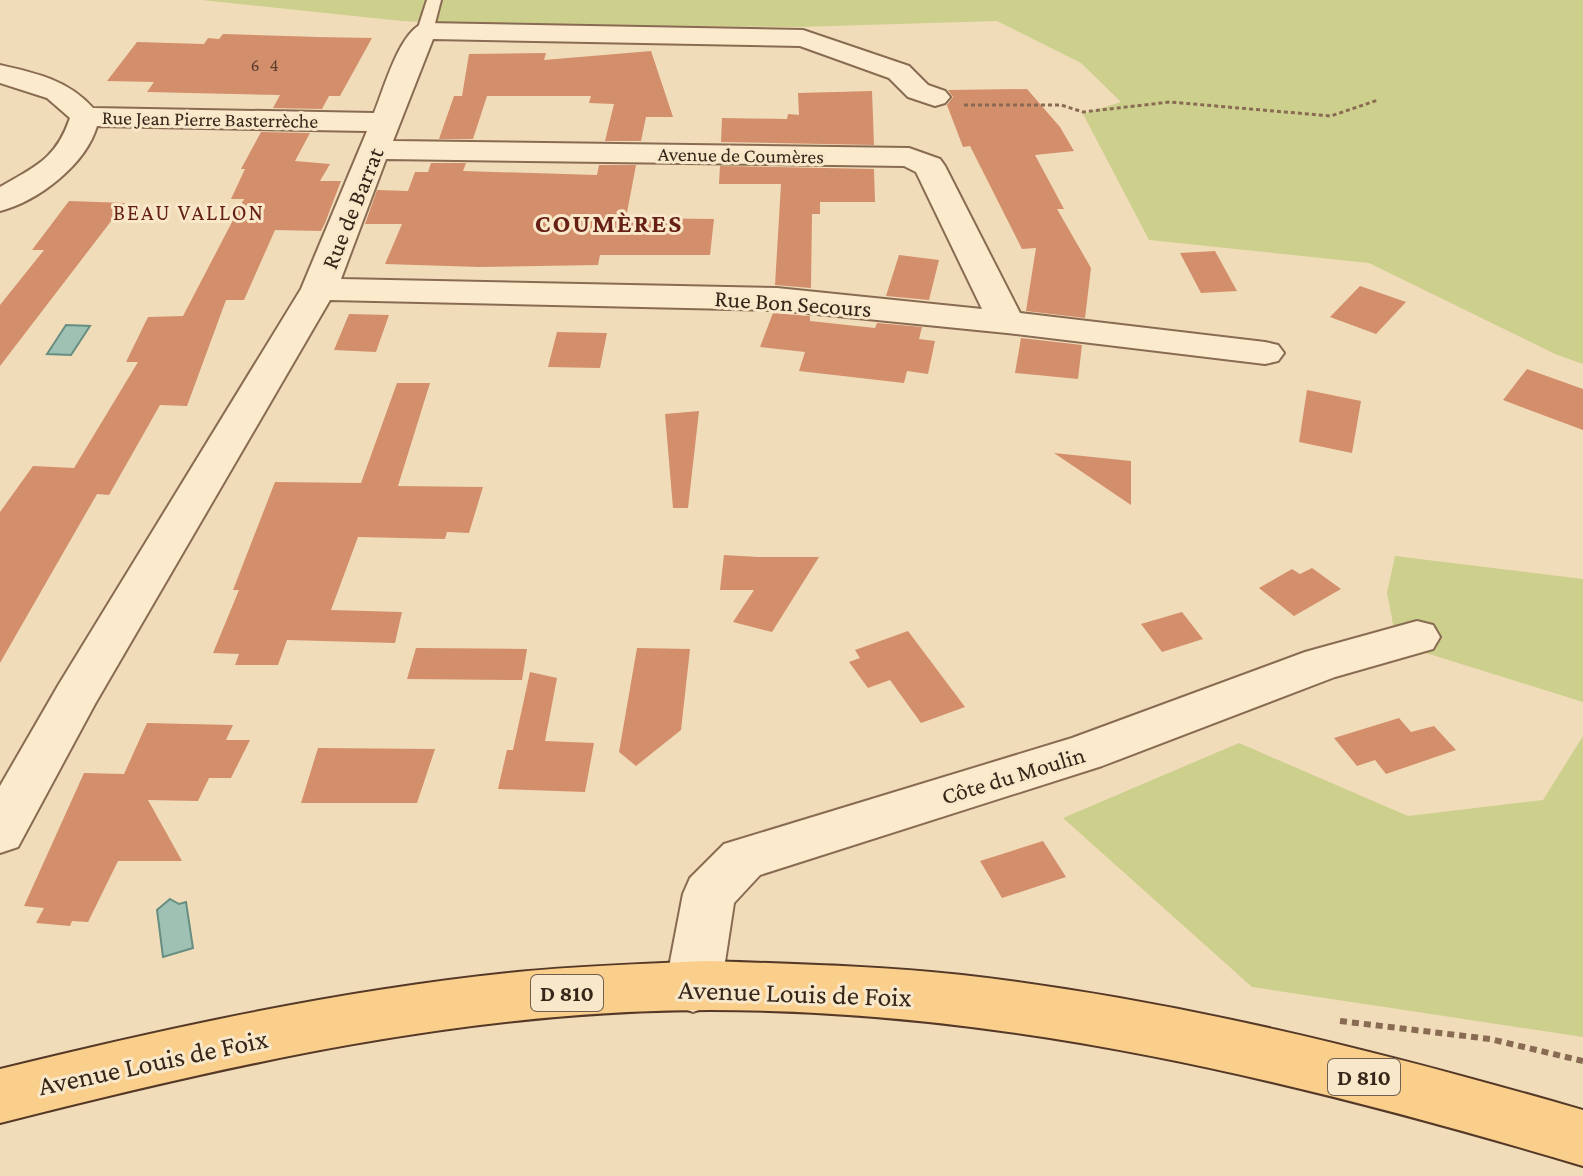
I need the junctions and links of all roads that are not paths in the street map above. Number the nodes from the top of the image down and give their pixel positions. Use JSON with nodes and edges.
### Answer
{"nodes":[{"id":1,"x":430,"y":16,"type":"edge"},
{"id":2,"x":0,"y":74,"type":"edge"},
{"id":3,"x":935,"y":97,"type":"road end"},
{"id":4,"x":85,"y":117,"type":"junction"},
{"id":5,"x":381,"y":136,"type":"junction"},
{"id":6,"x":0,"y":201,"type":"edge"},
{"id":7,"x":319,"y":289,"type":"junction"},
{"id":8,"x":1007,"y":322,"type":"junction"},
{"id":9,"x":1265,"y":353,"type":"dead end"},
{"id":10,"x":1417,"y":637,"type":"dead end"},
{"id":11,"x":0,"y":832,"type":"edge"},
{"id":12,"x":693,"y":988,"type":"junction"},
{"id":13,"x":0,"y":1096,"type":"edge"},
{"id":14,"x":1583,"y":1138,"type":"edge"}],
"edges":[{"from":1,"to":3,"type":"street","name":"Rue de Barrat"},
{"from":1,"to":5,"type":"street","name":"Rue de Barrat"},
{"from":2,"to":4,"type":"street","name":"Rue Jean Pierre Basterrèche"},
{"from":4,"to":5,"type":"street","name":"Rue Jean Pierre Basterrèche"},
{"from":4,"to":6,"type":"street"},
{"from":5,"to":7,"type":"street","name":"Rue de Barrat"},
{"from":5,"to":8,"type":"street","name":"Avenue de Coumères"},
{"from":7,"to":8,"type":"street","name":"Rue Bon Secours"},
{"from":7,"to":11,"type":"street","name":"Rue de Barrat"},
{"from":8,"to":9,"type":"street","name":"Rue Bon Secours"},
{"from":10,"to":12,"type":"street","name":"Côte du Moulin"},
{"from":12,"to":13,"type":"main road","name":"Avenue Louis de Foix","number":"D 810"},
{"from":12,"to":14,"type":"main road","name":"Avenue Louis de Foix","number":"D 810"}]}
